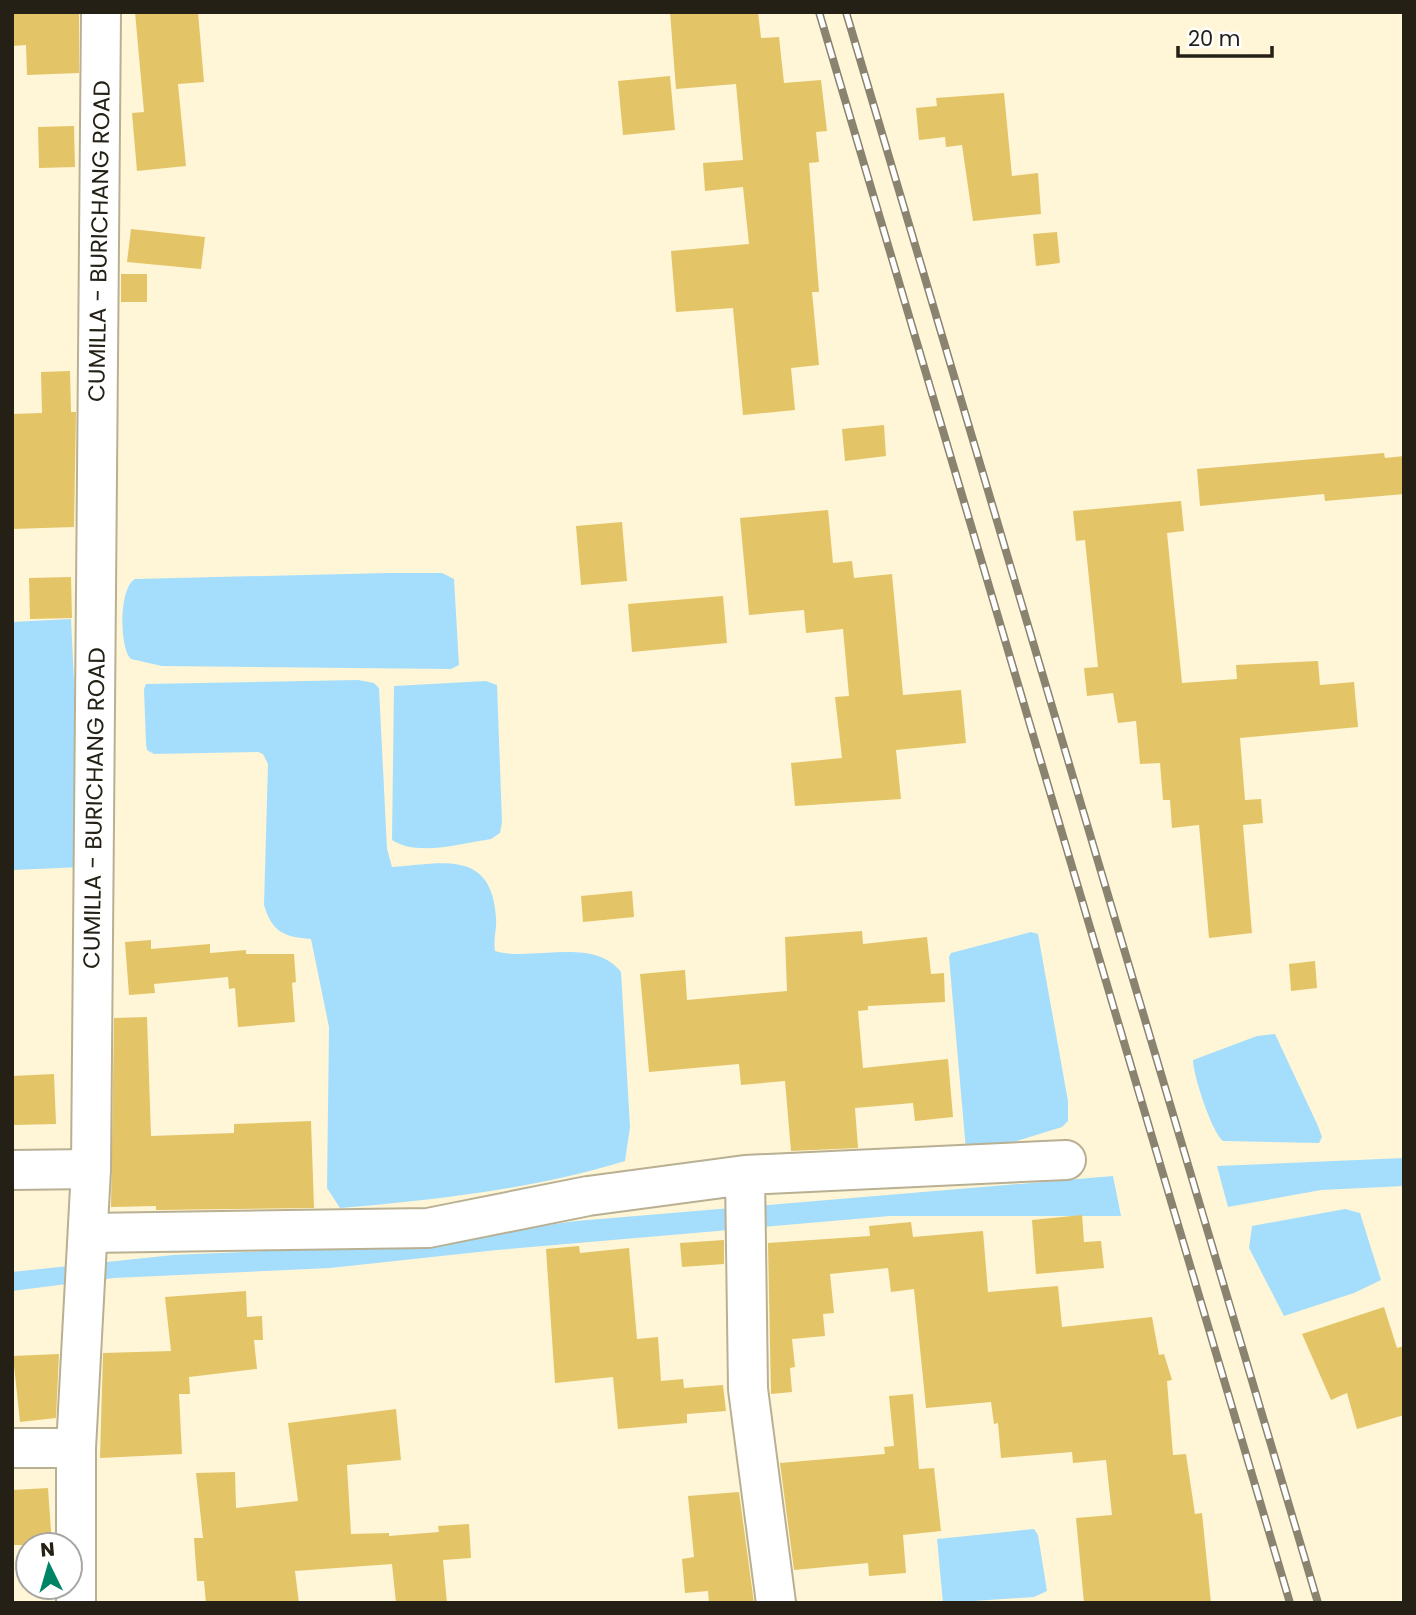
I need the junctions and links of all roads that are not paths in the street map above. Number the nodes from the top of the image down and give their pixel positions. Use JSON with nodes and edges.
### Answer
{"nodes":[{"id":1,"x":101,"y":12,"type":"edge"},
{"id":2,"x":1066,"y":1160,"type":"dead end"},
{"id":3,"x":91,"y":1169,"type":"junction"},
{"id":4,"x":12,"y":1170,"type":"edge"},
{"id":5,"x":745,"y":1188,"type":"junction"},
{"id":6,"x":89,"y":1233,"type":"junction"},
{"id":7,"x":12,"y":1448,"type":"edge"},
{"id":8,"x":76,"y":1448,"type":"junction"},
{"id":9,"x":76,"y":1603,"type":"edge"},
{"id":10,"x":776,"y":1603,"type":"edge"}],
"edges":[{"from":1,"to":3,"type":"main road","name":"CUMILLA - BURICHANG ROAD"},
{"from":2,"to":5,"type":"main road"},
{"from":3,"to":4,"type":"main road"},
{"from":3,"to":6,"type":"main road","name":"CUMILLA - BURICHANG ROAD"},
{"from":5,"to":6,"type":"main road"},
{"from":5,"to":10,"type":"main road"},
{"from":6,"to":8,"type":"main road","name":"CUMILLA - BURICHANG ROAD"},
{"from":7,"to":8,"type":"main road"},
{"from":8,"to":9,"type":"main road","name":"CUMILLA - BURICHANG ROAD"}]}
